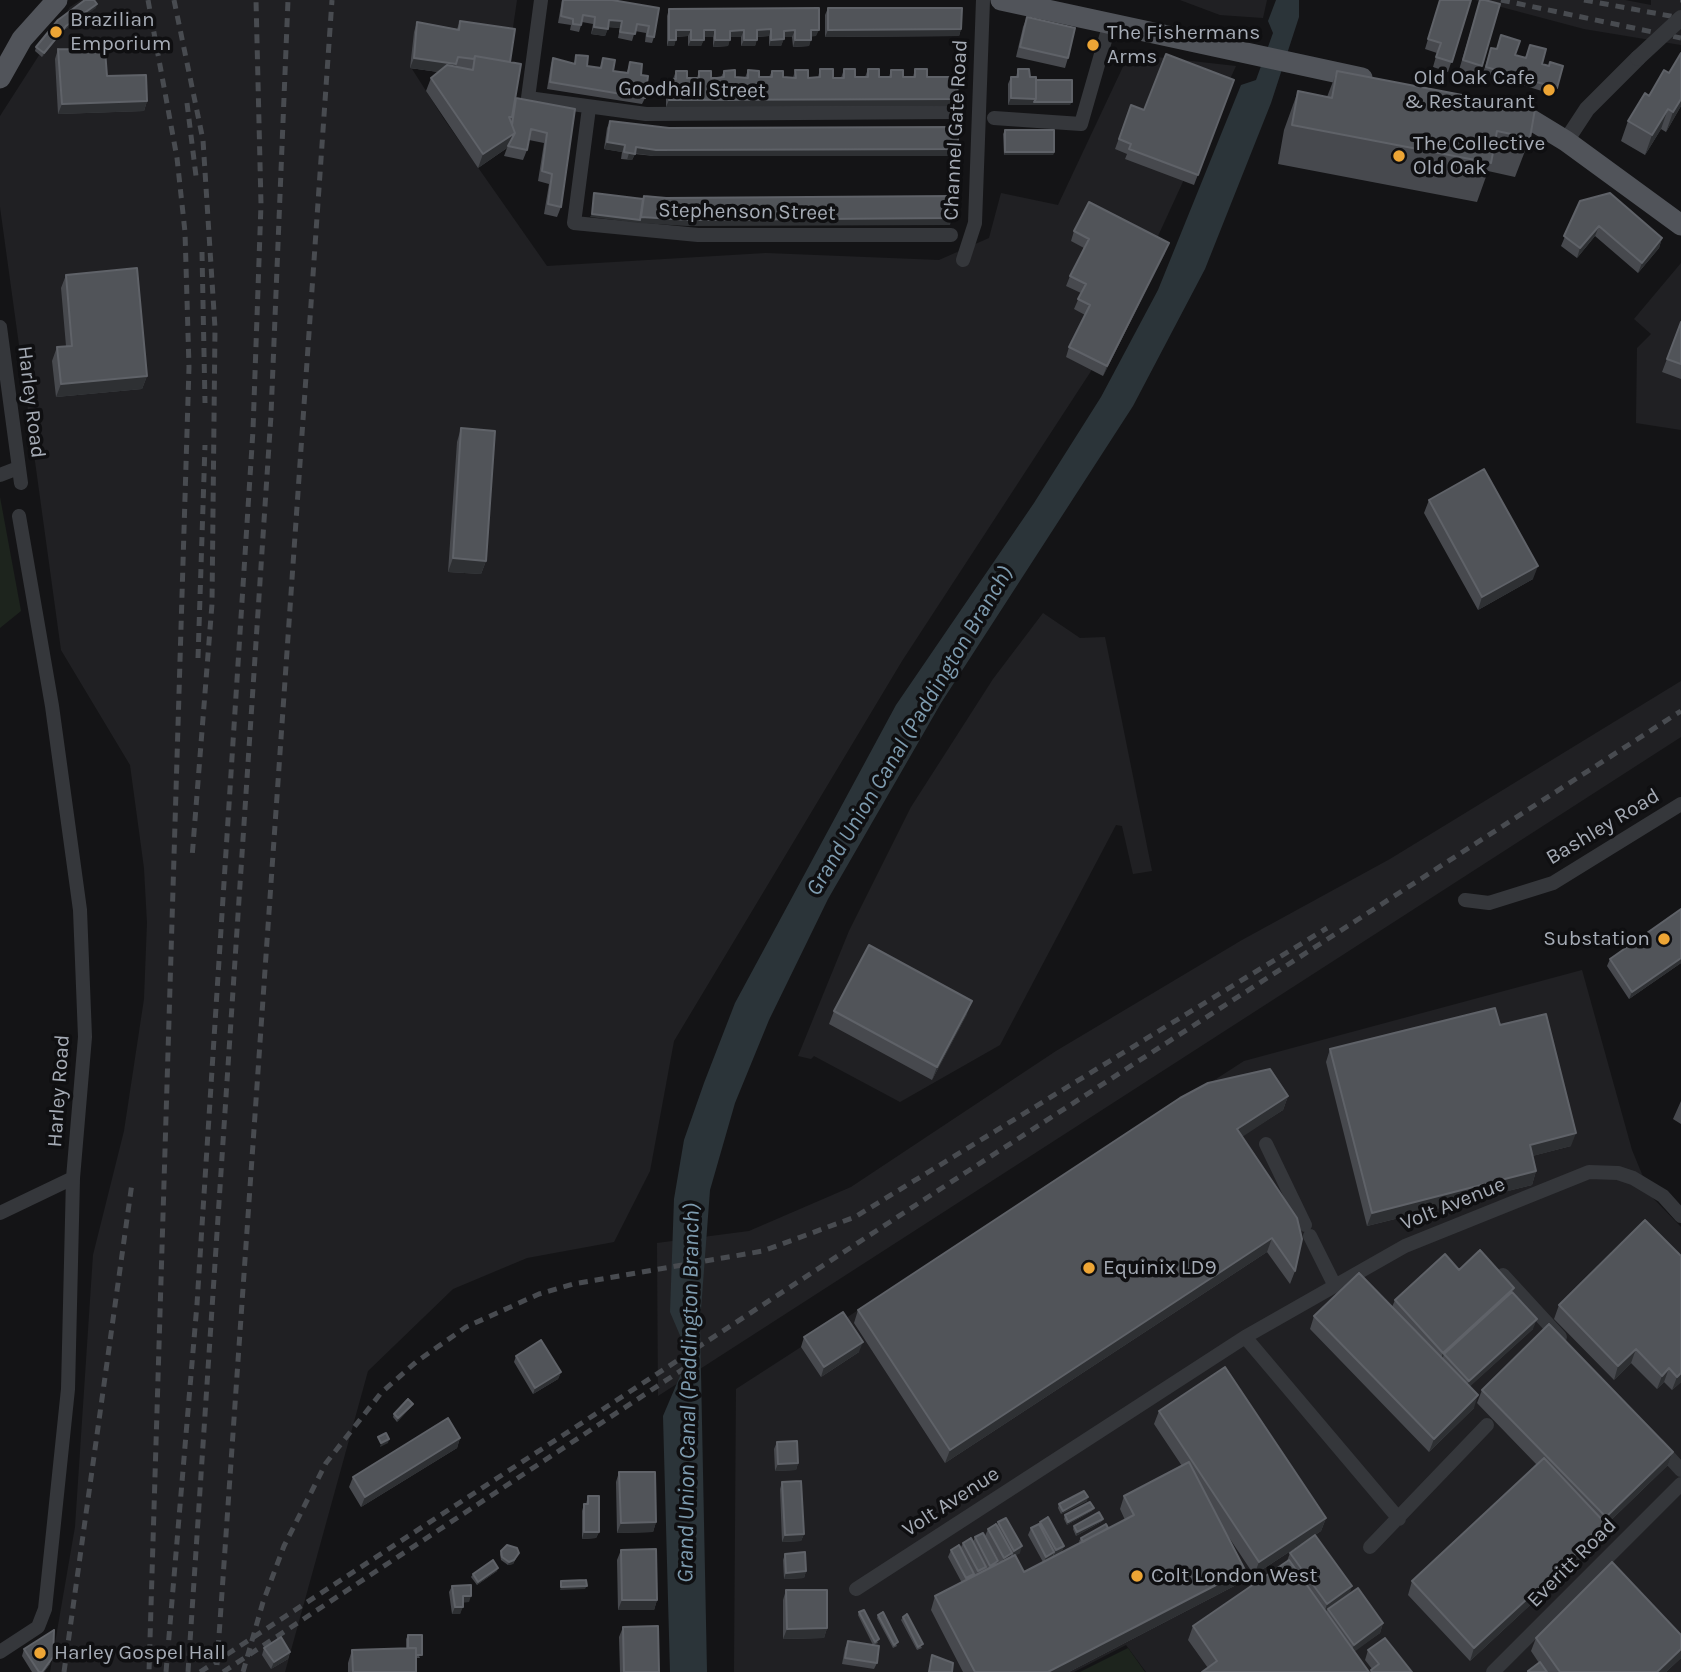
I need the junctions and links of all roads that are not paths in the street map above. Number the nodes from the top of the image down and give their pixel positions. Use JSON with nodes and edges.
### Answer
{"nodes":[{"id":1,"x":541,"y":0,"type":"edge"},
{"id":2,"x":983,"y":0,"type":"edge"},
{"id":3,"x":1001,"y":0,"type":"edge"},
{"id":4,"x":54,"y":1,"type":"edge"},
{"id":5,"x":1681,"y":18,"type":"edge"},
{"id":6,"x":1110,"y":23,"type":"junction"},
{"id":7,"x":0,"y":78,"type":"edge"},
{"id":8,"x":1384,"y":82,"type":"edge"},
{"id":9,"x":1490,"y":105,"type":"edge"},
{"id":10,"x":589,"y":108,"type":"junction"},
{"id":11,"x":954,"y":112,"type":"dead end"},
{"id":12,"x":995,"y":118,"type":"dead end"},
{"id":13,"x":1566,"y":141,"type":"junction"},
{"id":14,"x":1681,"y":225,"type":"edge"},
{"id":15,"x":951,"y":235,"type":"dead end"},
{"id":16,"x":963,"y":260,"type":"dead end"},
{"id":17,"x":0,"y":327,"type":"edge"},
{"id":18,"x":0,"y":475,"type":"edge"},
{"id":19,"x":19,"y":516,"type":"dead end"},
{"id":20,"x":1681,"y":804,"type":"edge"},
{"id":21,"x":1465,"y":900,"type":"dead end"},
{"id":22,"x":1266,"y":1144,"type":"dead end"},
{"id":23,"x":73,"y":1178,"type":"junction"},
{"id":24,"x":0,"y":1213,"type":"edge"},
{"id":25,"x":1681,"y":1216,"type":"edge"},
{"id":26,"x":1503,"y":1275,"type":"edge"},
{"id":27,"x":1334,"y":1284,"type":"junction"},
{"id":28,"x":1245,"y":1338,"type":"junction"},
{"id":29,"x":1569,"y":1347,"type":"edge"},
{"id":30,"x":1487,"y":1425,"type":"dead end"},
{"id":31,"x":1644,"y":1429,"type":"edge"},
{"id":32,"x":1681,"y":1470,"type":"edge"},
{"id":33,"x":1681,"y":1484,"type":"edge"},
{"id":34,"x":1399,"y":1519,"type":"junction"},
{"id":35,"x":1370,"y":1547,"type":"dead end"},
{"id":36,"x":856,"y":1588,"type":"dead end"},
{"id":37,"x":0,"y":1652,"type":"edge"},
{"id":38,"x":1493,"y":1672,"type":"edge"}],
"edges":[{"from":1,"to":10,"type":"street","name":"Goodhall Street"},
{"from":2,"to":16,"type":"street","name":"Channel Gate Road"},
{"from":3,"to":6,"type":"main road"},
{"from":4,"to":7,"type":"main road"},
{"from":5,"to":13,"type":"street","bridge":true},
{"from":6,"to":8,"type":"main road"},
{"from":6,"to":12,"type":"street"},
{"from":9,"to":13,"type":"main road"},
{"from":10,"to":11,"type":"street","name":"Goodhall Street"},
{"from":10,"to":15,"type":"street","name":"Stephenson Street"},
{"from":13,"to":14,"type":"main road"},
{"from":17,"to":18,"type":"street","name":"Harley Road"},
{"from":19,"to":23,"type":"street","name":"Harley Road"},
{"from":20,"to":21,"type":"street","name":"Bashley Road"},
{"from":22,"to":27,"type":"street"},
{"from":23,"to":24,"type":"street"},
{"from":23,"to":37,"type":"street","name":"Harley Road"},
{"from":25,"to":27,"type":"street","name":"Volt Avenue"},
{"from":26,"to":29,"type":"street"},
{"from":27,"to":28,"type":"street","name":"Volt Avenue"},
{"from":28,"to":34,"type":"street"},
{"from":28,"to":36,"type":"street","name":"Volt Avenue"},
{"from":30,"to":34,"type":"street"},
{"from":31,"to":32,"type":"street"},
{"from":33,"to":38,"type":"street","name":"Everitt Road"},
{"from":34,"to":35,"type":"street"}]}
